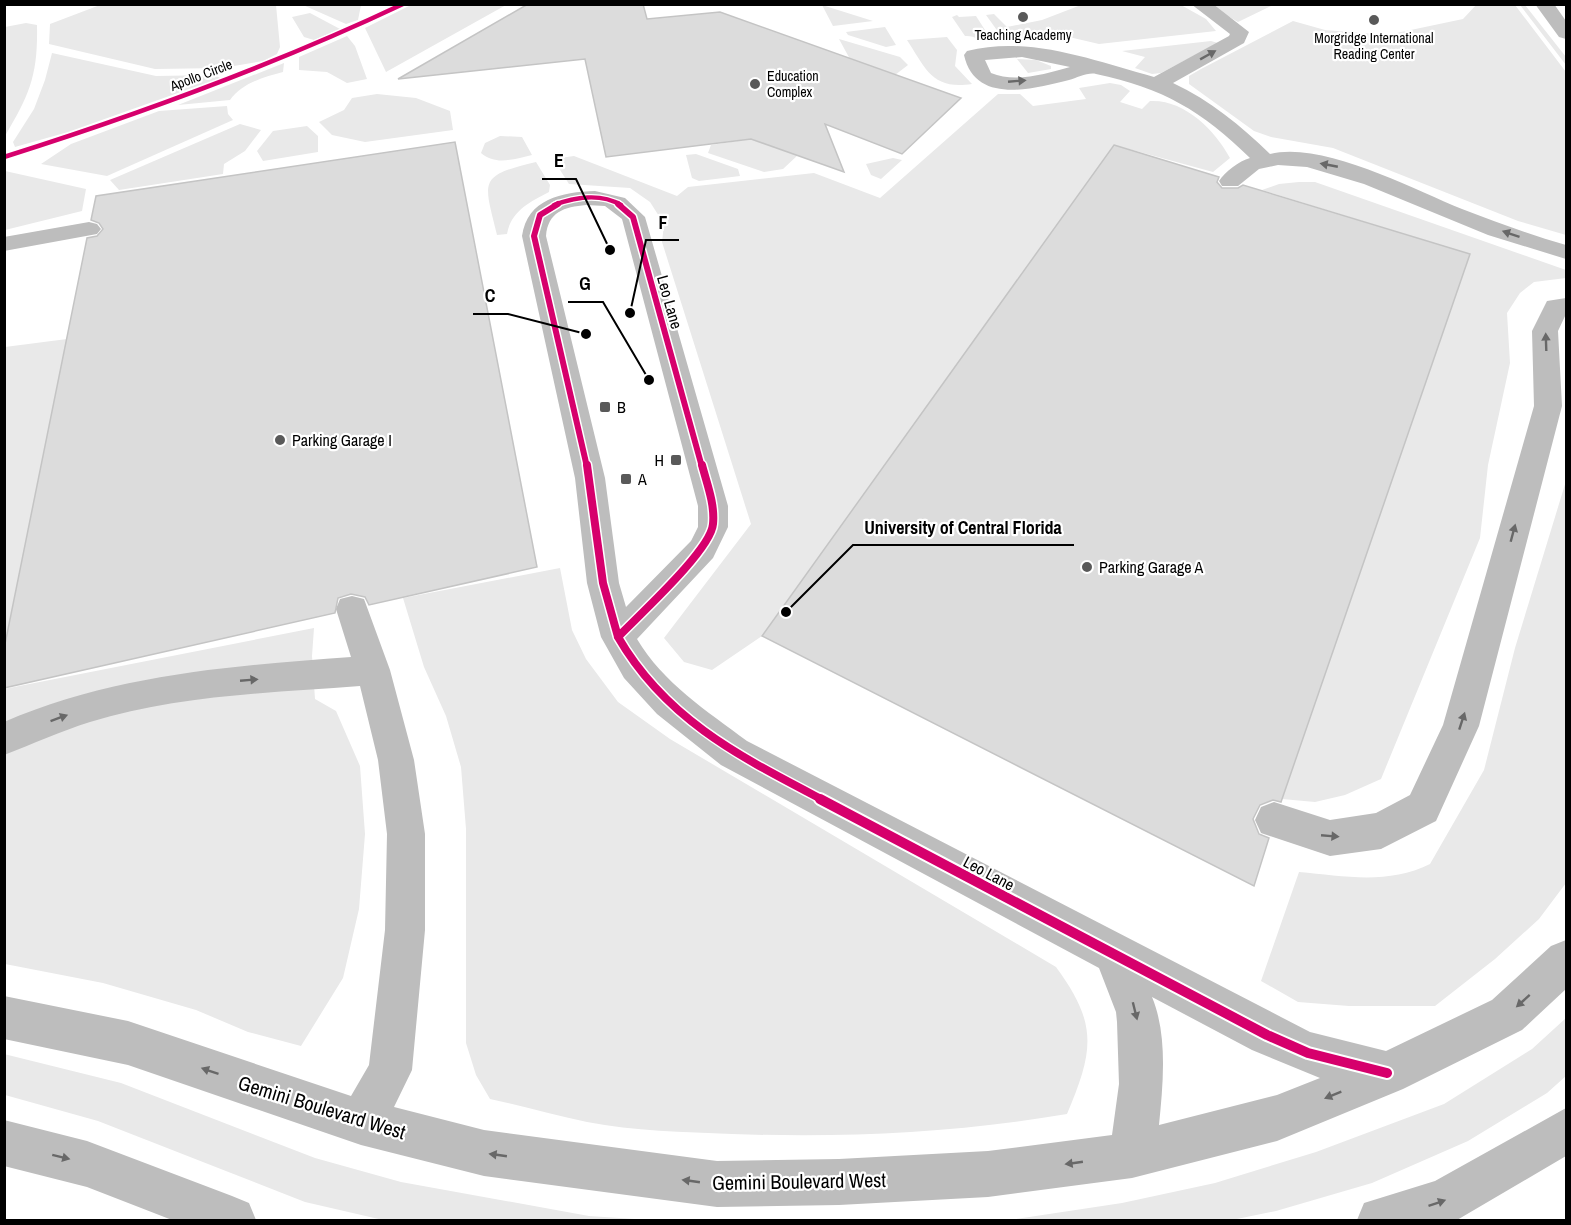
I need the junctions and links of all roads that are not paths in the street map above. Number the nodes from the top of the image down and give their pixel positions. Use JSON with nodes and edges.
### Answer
{"nodes":[{"id":1,"x":1200,"y":4,"type":"edge"},
{"id":2,"x":1544,"y":4,"type":"edge"},
{"id":3,"x":1566,"y":33,"type":"edge"},
{"id":4,"x":1088,"y":68,"type":"junction"},
{"id":5,"x":1157,"y":84,"type":"junction"},
{"id":6,"x":1263,"y":159,"type":"junction"},
{"id":7,"x":1230,"y":181,"type":"dead end"},
{"id":8,"x":89,"y":229,"type":"dead end"},
{"id":9,"x":4,"y":244,"type":"edge"},
{"id":10,"x":1566,"y":252,"type":"edge"},
{"id":11,"x":1566,"y":306,"type":"edge"},
{"id":12,"x":352,"y":609,"type":"dead end"},
{"id":13,"x":618,"y":637,"type":"junction"},
{"id":14,"x":372,"y":670,"type":"junction"},
{"id":15,"x":4,"y":739,"type":"edge"},
{"id":16,"x":1274,"y":820,"type":"dead end"},
{"id":17,"x":1115,"y":956,"type":"junction"},
{"id":18,"x":1566,"y":961,"type":"edge"},
{"id":19,"x":4,"y":1017,"type":"edge"},
{"id":20,"x":1387,"y":1074,"type":"junction"},
{"id":21,"x":361,"y":1122,"type":"junction"},
{"id":22,"x":1566,"y":1131,"type":"edge"},
{"id":23,"x":4,"y":1143,"type":"edge"},
{"id":24,"x":1132,"y":1155,"type":"junction"},
{"id":25,"x":232,"y":1221,"type":"edge"},
{"id":26,"x":1381,"y":1221,"type":"edge"}],
"edges":[{"from":5,"to":1,"type":"street","one_way":true},
{"from":2,"to":3,"type":"street"},
{"from":4,"to":4,"type":"street","one_way":true},
{"from":4,"to":5,"type":"street"},
{"from":5,"to":6,"type":"street"},
{"from":6,"to":7,"type":"street"},
{"from":10,"to":6,"type":"street","one_way":true},
{"from":8,"to":9,"type":"street"},
{"from":16,"to":11,"type":"street","one_way":true},
{"from":12,"to":14,"type":"street"},
{"from":13,"to":13,"type":"street","name":"Leo Lane"},
{"from":13,"to":17,"type":"street","name":"Leo Lane"},
{"from":15,"to":14,"type":"street","one_way":true},
{"from":14,"to":21,"type":"street"},
{"from":17,"to":20,"type":"street","name":"Leo Lane"},
{"from":17,"to":24,"type":"street","one_way":true},
{"from":18,"to":20,"type":"street","name":"Gemini Boulevard West","one_way":true},
{"from":21,"to":19,"type":"street","name":"Gemini Boulevard West","one_way":true},
{"from":20,"to":24,"type":"street","name":"Gemini Boulevard West","one_way":true},
{"from":24,"to":21,"type":"street","name":"Gemini Boulevard West","one_way":true},
{"from":26,"to":22,"type":"street","one_way":true},
{"from":23,"to":25,"type":"street","one_way":true}]}
